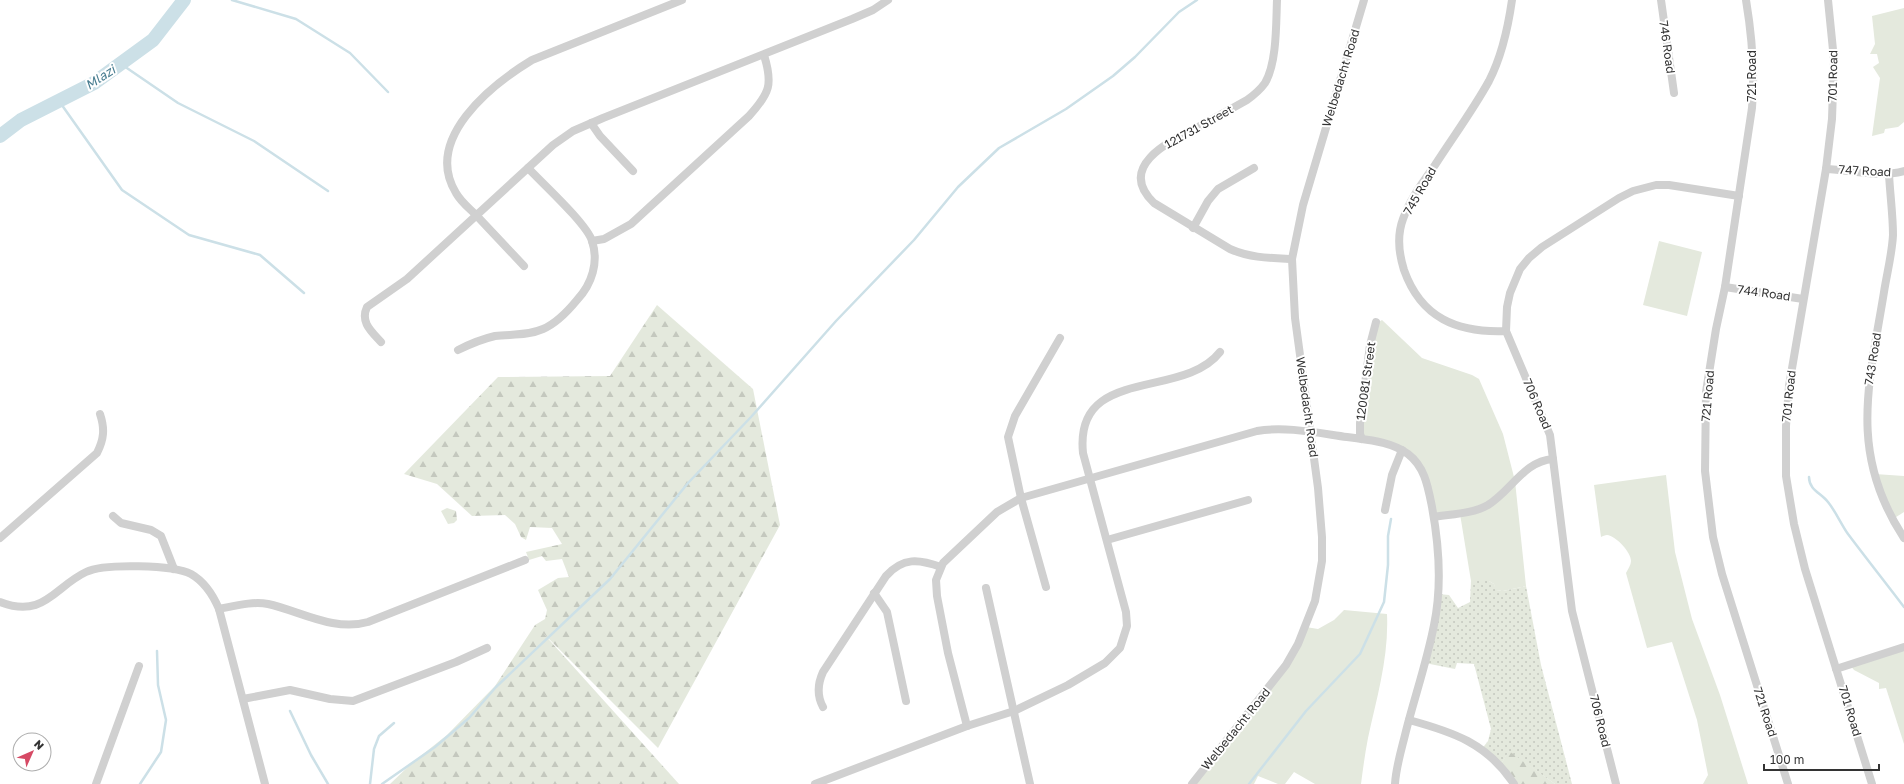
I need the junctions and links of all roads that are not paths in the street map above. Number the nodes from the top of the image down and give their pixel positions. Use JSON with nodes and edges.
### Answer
{"nodes":[{"id":1,"x":682,"y":0,"type":"edge"},
{"id":2,"x":888,"y":0,"type":"edge"},
{"id":3,"x":1277,"y":0,"type":"edge"},
{"id":4,"x":1364,"y":0,"type":"edge"},
{"id":5,"x":1512,"y":0,"type":"edge"},
{"id":6,"x":1661,"y":0,"type":"edge"},
{"id":7,"x":1746,"y":0,"type":"edge"},
{"id":8,"x":1828,"y":0,"type":"edge"},
{"id":9,"x":764,"y":55,"type":"junction"},
{"id":10,"x":1674,"y":94,"type":"dead end"},
{"id":11,"x":591,"y":123,"type":"junction"},
{"id":12,"x":528,"y":168,"type":"junction"},
{"id":13,"x":1254,"y":168,"type":"dead end"},
{"id":14,"x":1826,"y":169,"type":"junction"},
{"id":15,"x":633,"y":171,"type":"dead end"},
{"id":16,"x":1904,"y":171,"type":"edge"},
{"id":17,"x":1889,"y":174,"type":"junction"},
{"id":18,"x":1738,"y":196,"type":"junction"},
{"id":19,"x":476,"y":215,"type":"junction"},
{"id":20,"x":1194,"y":228,"type":"junction"},
{"id":21,"x":592,"y":241,"type":"junction"},
{"id":22,"x":1292,"y":259,"type":"junction"},
{"id":23,"x":524,"y":266,"type":"dead end"},
{"id":24,"x":1725,"y":287,"type":"junction"},
{"id":25,"x":1803,"y":299,"type":"junction"},
{"id":26,"x":1376,"y":322,"type":"dead end"},
{"id":27,"x":1506,"y":331,"type":"junction"},
{"id":28,"x":1060,"y":338,"type":"dead end"},
{"id":29,"x":381,"y":342,"type":"dead end"},
{"id":30,"x":458,"y":350,"type":"dead end"},
{"id":31,"x":1220,"y":352,"type":"dead end"},
{"id":32,"x":100,"y":414,"type":"dead end"},
{"id":33,"x":1310,"y":432,"type":"junction"},
{"id":34,"x":1362,"y":440,"type":"junction"},
{"id":35,"x":1402,"y":450,"type":"junction"},
{"id":36,"x":1553,"y":459,"type":"junction"},
{"id":37,"x":1090,"y":479,"type":"junction"},
{"id":38,"x":1021,"y":498,"type":"junction"},
{"id":39,"x":1248,"y":500,"type":"dead end"},
{"id":40,"x":1385,"y":510,"type":"dead end"},
{"id":41,"x":113,"y":516,"type":"dead end"},
{"id":42,"x":1434,"y":517,"type":"junction"},
{"id":43,"x":0,"y":538,"type":"edge"},
{"id":44,"x":1904,"y":538,"type":"edge"},
{"id":45,"x":1107,"y":540,"type":"junction"},
{"id":46,"x":525,"y":560,"type":"dead end"},
{"id":47,"x":941,"y":567,"type":"junction"},
{"id":48,"x":174,"y":569,"type":"junction"},
{"id":49,"x":1046,"y":587,"type":"dead end"},
{"id":50,"x":986,"y":588,"type":"dead end"},
{"id":51,"x":874,"y":594,"type":"junction"},
{"id":52,"x":0,"y":602,"type":"edge"},
{"id":53,"x":219,"y":609,"type":"junction"},
{"id":54,"x":487,"y":648,"type":"dead end"},
{"id":55,"x":1904,"y":648,"type":"edge"},
{"id":56,"x":139,"y":666,"type":"dead end"},
{"id":57,"x":1836,"y":669,"type":"junction"},
{"id":58,"x":243,"y":699,"type":"junction"},
{"id":59,"x":906,"y":702,"type":"dead end"},
{"id":60,"x":823,"y":706,"type":"dead end"},
{"id":61,"x":1014,"y":711,"type":"junction"},
{"id":62,"x":1409,"y":720,"type":"junction"},
{"id":63,"x":967,"y":726,"type":"junction"},
{"id":64,"x":96,"y":784,"type":"edge"},
{"id":65,"x":265,"y":784,"type":"edge"},
{"id":66,"x":815,"y":784,"type":"edge"},
{"id":67,"x":1030,"y":784,"type":"edge"},
{"id":68,"x":1192,"y":784,"type":"edge"},
{"id":69,"x":1395,"y":784,"type":"edge"},
{"id":70,"x":1514,"y":784,"type":"edge"},
{"id":71,"x":1616,"y":784,"type":"edge"},
{"id":72,"x":1788,"y":784,"type":"edge"},
{"id":73,"x":1872,"y":784,"type":"edge"}],
"edges":[{"from":1,"to":19,"type":"street"},
{"from":2,"to":9,"type":"street"},
{"from":3,"to":20,"type":"street","name":"121731 Street"},
{"from":4,"to":22,"type":"street","name":"Welbedacht Road"},
{"from":5,"to":27,"type":"street","name":"745 Road"},
{"from":6,"to":10,"type":"street","name":"746 Road"},
{"from":7,"to":18,"type":"street","name":"721 Road"},
{"from":8,"to":14,"type":"street","name":"701 Road"},
{"from":9,"to":11,"type":"street"},
{"from":9,"to":21,"type":"street"},
{"from":11,"to":12,"type":"street"},
{"from":11,"to":15,"type":"street"},
{"from":12,"to":19,"type":"street"},
{"from":12,"to":21,"type":"street"},
{"from":13,"to":20,"type":"street"},
{"from":14,"to":17,"type":"street","name":"747 Road"},
{"from":14,"to":25,"type":"street","name":"701 Road"},
{"from":16,"to":17,"type":"street","name":"747 Road"},
{"from":17,"to":44,"type":"street","name":"743 Road"},
{"from":18,"to":24,"type":"street","name":"721 Road"},
{"from":18,"to":27,"type":"street","name":"706 Road"},
{"from":19,"to":23,"type":"street"},
{"from":19,"to":29,"type":"street"},
{"from":20,"to":22,"type":"street","name":"121731 Street"},
{"from":21,"to":30,"type":"street"},
{"from":22,"to":33,"type":"street","name":"Welbedacht Road"},
{"from":24,"to":25,"type":"street","name":"744 Road"},
{"from":24,"to":72,"type":"street","name":"721 Road"},
{"from":25,"to":57,"type":"street","name":"701 Road"},
{"from":26,"to":34,"type":"street","name":"120081 Street"},
{"from":27,"to":36,"type":"street","name":"706 Road"},
{"from":28,"to":38,"type":"street"},
{"from":31,"to":37,"type":"street"},
{"from":32,"to":43,"type":"street"},
{"from":33,"to":34,"type":"street"},
{"from":33,"to":37,"type":"street"},
{"from":33,"to":68,"type":"street","name":"Welbedacht Road"},
{"from":34,"to":35,"type":"street"},
{"from":35,"to":40,"type":"street"},
{"from":35,"to":42,"type":"street"},
{"from":36,"to":42,"type":"street"},
{"from":36,"to":71,"type":"street","name":"706 Road"},
{"from":37,"to":38,"type":"street"},
{"from":37,"to":45,"type":"street"},
{"from":38,"to":47,"type":"street"},
{"from":38,"to":49,"type":"street"},
{"from":39,"to":45,"type":"street"},
{"from":41,"to":48,"type":"street"},
{"from":42,"to":62,"type":"street"},
{"from":45,"to":61,"type":"street"},
{"from":46,"to":53,"type":"street"},
{"from":47,"to":51,"type":"street"},
{"from":47,"to":63,"type":"street"},
{"from":48,"to":52,"type":"street"},
{"from":48,"to":53,"type":"street"},
{"from":50,"to":61,"type":"street"},
{"from":51,"to":59,"type":"street"},
{"from":51,"to":60,"type":"street"},
{"from":53,"to":58,"type":"street"},
{"from":54,"to":58,"type":"street"},
{"from":55,"to":57,"type":"street"},
{"from":56,"to":64,"type":"street"},
{"from":57,"to":73,"type":"street","name":"701 Road"},
{"from":58,"to":65,"type":"street"},
{"from":61,"to":63,"type":"street"},
{"from":61,"to":67,"type":"street"},
{"from":62,"to":69,"type":"street"},
{"from":62,"to":70,"type":"street"},
{"from":63,"to":66,"type":"street"}]}
